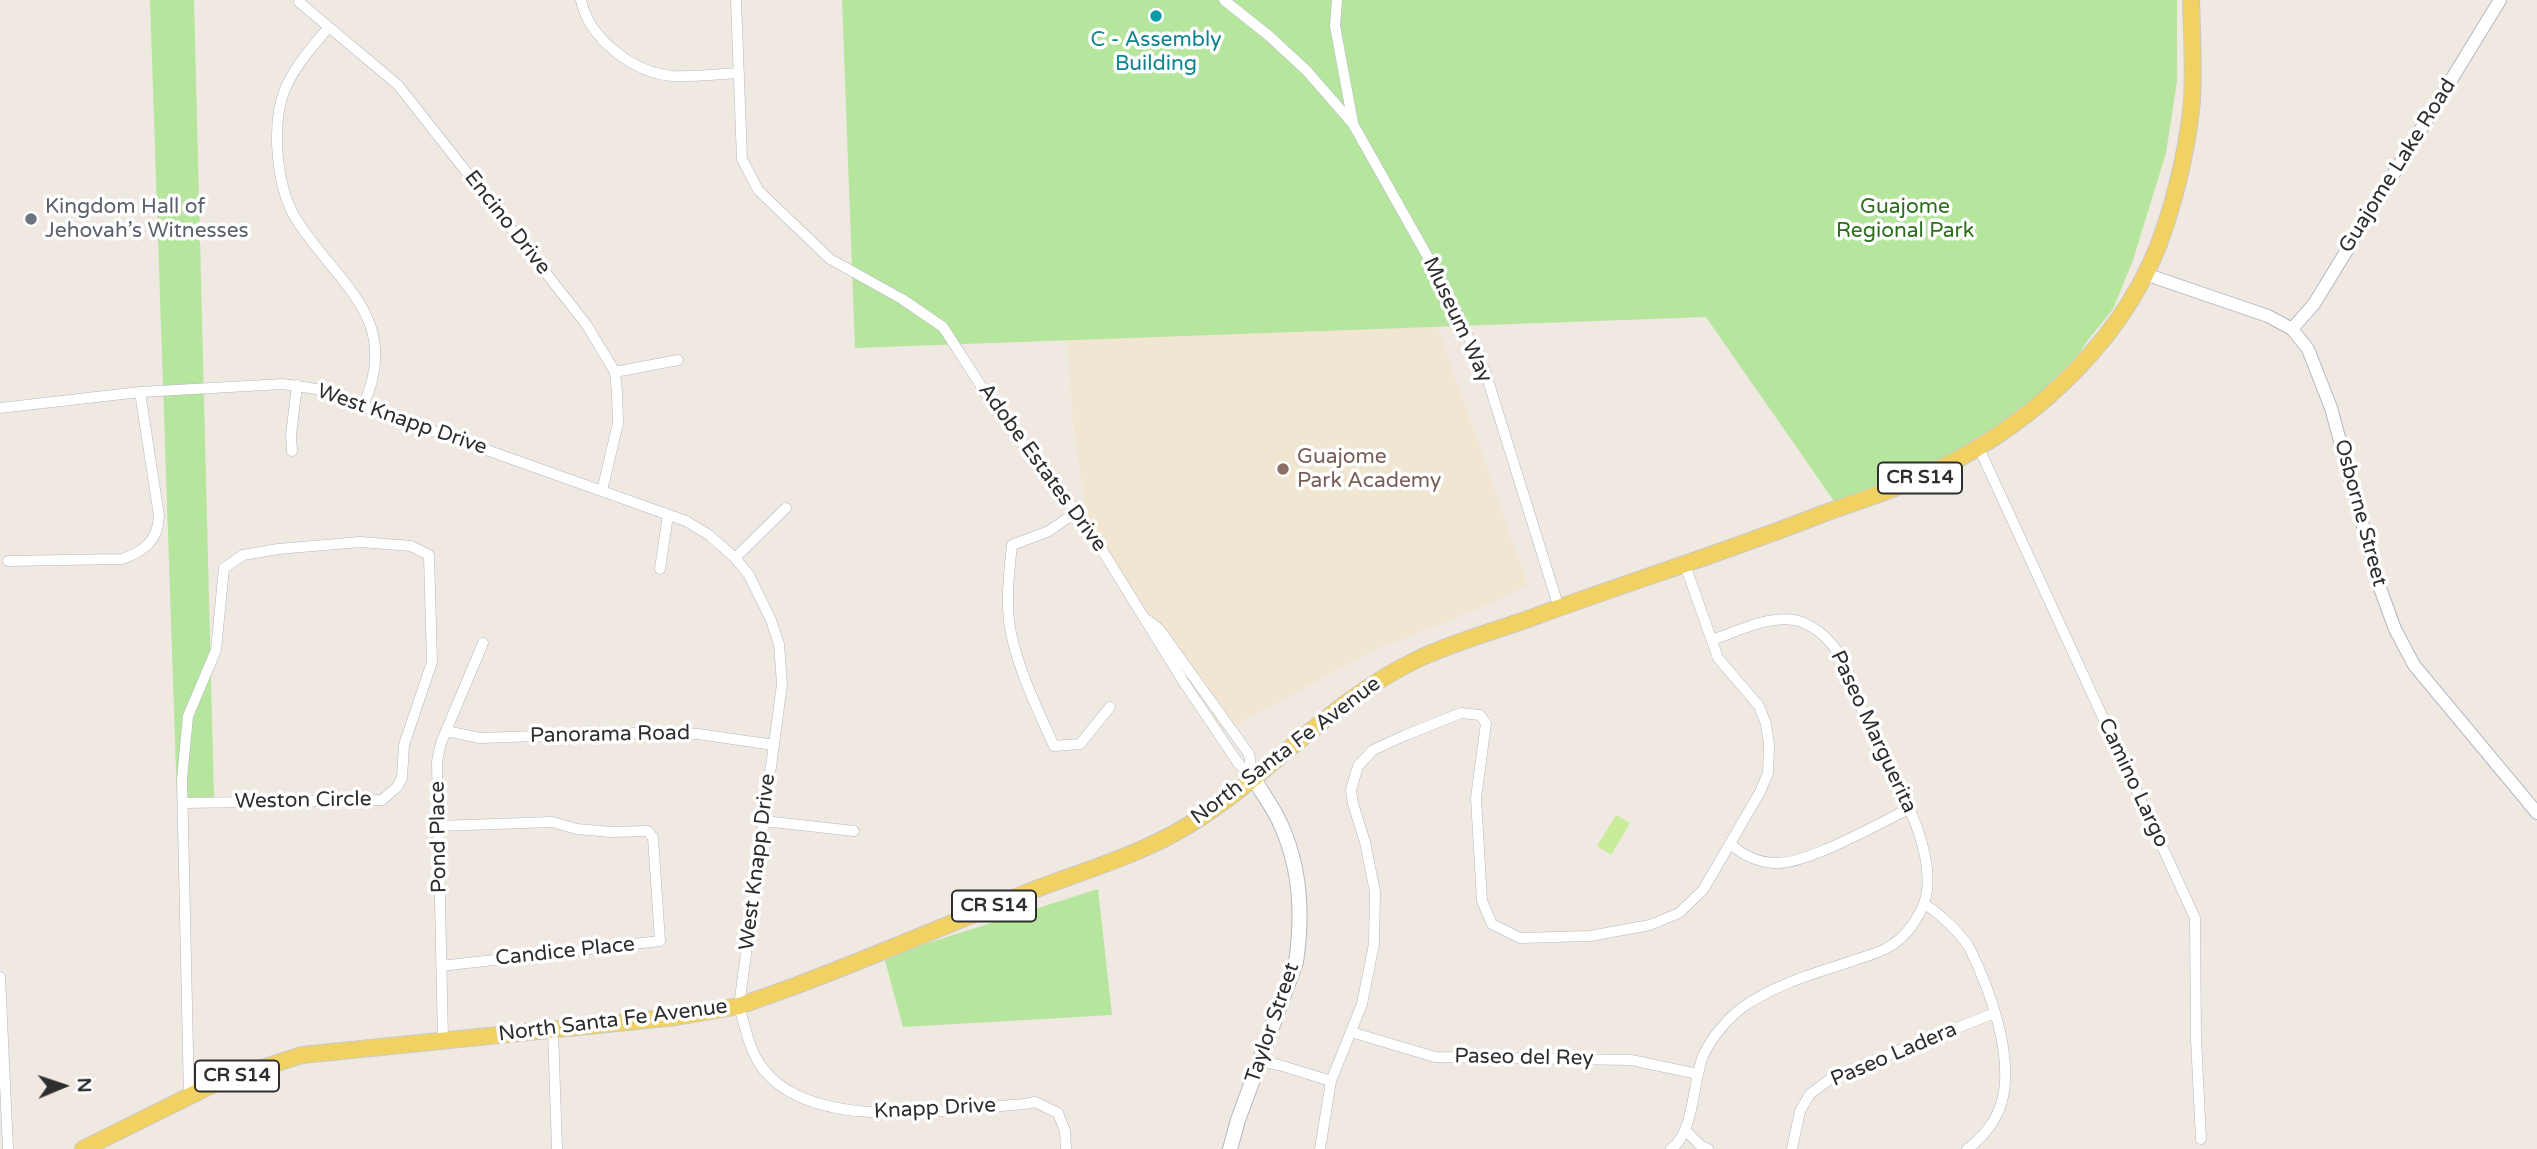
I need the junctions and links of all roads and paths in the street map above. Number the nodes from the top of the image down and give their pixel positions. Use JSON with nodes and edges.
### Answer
{"nodes":[{"id":1,"x":581,"y":0,"type":"edge"},
{"id":2,"x":736,"y":0,"type":"edge"},
{"id":3,"x":1224,"y":0,"type":"edge"},
{"id":4,"x":1337,"y":0,"type":"edge"},
{"id":5,"x":2191,"y":0,"type":"edge"},
{"id":6,"x":2500,"y":0,"type":"edge"},
{"id":7,"x":299,"y":2,"type":"dead end"},
{"id":8,"x":328,"y":28,"type":"junction"},
{"id":9,"x":739,"y":73,"type":"junction"},
{"id":10,"x":1353,"y":124,"type":"junction"},
{"id":11,"x":2145,"y":274,"type":"junction"},
{"id":12,"x":2292,"y":330,"type":"junction"},
{"id":13,"x":678,"y":360,"type":"dead end"},
{"id":14,"x":615,"y":372,"type":"junction"},
{"id":15,"x":297,"y":385,"type":"junction"},
{"id":16,"x":140,"y":392,"type":"junction"},
{"id":17,"x":363,"y":406,"type":"junction"},
{"id":18,"x":0,"y":408,"type":"edge"},
{"id":19,"x":1979,"y":448,"type":"junction"},
{"id":20,"x":292,"y":451,"type":"dead end"},
{"id":21,"x":602,"y":491,"type":"junction"},
{"id":22,"x":786,"y":508,"type":"dead end"},
{"id":23,"x":1076,"y":512,"type":"junction"},
{"id":24,"x":668,"y":515,"type":"junction"},
{"id":25,"x":735,"y":558,"type":"junction"},
{"id":26,"x":8,"y":561,"type":"dead end"},
{"id":27,"x":1685,"y":565,"type":"junction"},
{"id":28,"x":660,"y":569,"type":"dead end"},
{"id":29,"x":1559,"y":608,"type":"junction"},
{"id":30,"x":1712,"y":640,"type":"junction"},
{"id":31,"x":483,"y":643,"type":"dead end"},
{"id":32,"x":1110,"y":707,"type":"dead end"},
{"id":33,"x":446,"y":731,"type":"junction"},
{"id":34,"x":774,"y":745,"type":"junction"},
{"id":35,"x":1254,"y":778,"type":"junction"},
{"id":36,"x":183,"y":803,"type":"junction"},
{"id":37,"x":1909,"y":808,"type":"junction"},
{"id":38,"x":2537,"y":813,"type":"edge"},
{"id":39,"x":764,"y":821,"type":"junction"},
{"id":40,"x":438,"y":826,"type":"junction"},
{"id":41,"x":853,"y":831,"type":"dead end"},
{"id":42,"x":1731,"y":844,"type":"junction"},
{"id":43,"x":1924,"y":904,"type":"junction"},
{"id":44,"x":441,"y":966,"type":"junction"},
{"id":45,"x":0,"y":977,"type":"edge"},
{"id":46,"x":739,"y":1006,"type":"junction"},
{"id":47,"x":1995,"y":1013,"type":"junction"},
{"id":48,"x":553,"y":1030,"type":"junction"},
{"id":49,"x":1351,"y":1032,"type":"junction"},
{"id":50,"x":443,"y":1040,"type":"junction"},
{"id":51,"x":1259,"y":1061,"type":"junction"},
{"id":52,"x":1698,"y":1074,"type":"junction"},
{"id":53,"x":1331,"y":1081,"type":"junction"},
{"id":54,"x":189,"y":1096,"type":"junction"},
{"id":55,"x":1685,"y":1130,"type":"junction"},
{"id":56,"x":2201,"y":1139,"type":"dead end"},
{"id":57,"x":8,"y":1149,"type":"edge"},
{"id":58,"x":83,"y":1149,"type":"edge"},
{"id":59,"x":557,"y":1149,"type":"edge"},
{"id":60,"x":1066,"y":1149,"type":"edge"},
{"id":61,"x":1230,"y":1149,"type":"edge"},
{"id":62,"x":1320,"y":1149,"type":"edge"},
{"id":63,"x":1671,"y":1149,"type":"edge"},
{"id":64,"x":1709,"y":1149,"type":"edge"},
{"id":65,"x":1792,"y":1149,"type":"edge"},
{"id":66,"x":1967,"y":1149,"type":"edge"}],
"edges":[{"from":1,"to":9,"type":"street"},
{"from":2,"to":9,"type":"street","name":"Adobe Estates Drive"},
{"from":3,"to":10,"type":"street","name":"Museum Way"},
{"from":4,"to":10,"type":"street","name":"Museum Way"},
{"from":5,"to":11,"type":"main road","name":"North Santa Fe Avenue","number":"CR S14"},
{"from":6,"to":12,"type":"street","name":"Guajome Lake Road"},
{"from":7,"to":8,"type":"street","name":"Encino Drive"},
{"from":8,"to":14,"type":"street","name":"Encino Drive"},
{"from":8,"to":17,"type":"street"},
{"from":9,"to":23,"type":"street","name":"Adobe Estates Drive"},
{"from":10,"to":29,"type":"street","name":"Museum Way"},
{"from":11,"to":12,"type":"street","name":"Osborne Street"},
{"from":11,"to":19,"type":"main road","name":"North Santa Fe Avenue","number":"CR S14"},
{"from":12,"to":38,"type":"street","name":"Osborne Street"},
{"from":13,"to":14,"type":"street"},
{"from":14,"to":21,"type":"street","name":"Encino Drive"},
{"from":15,"to":16,"type":"street","name":"West Knapp Drive"},
{"from":15,"to":17,"type":"street","name":"West Knapp Drive"},
{"from":15,"to":20,"type":"street"},
{"from":16,"to":18,"type":"street","name":"West Knapp Drive"},
{"from":16,"to":26,"type":"street"},
{"from":17,"to":21,"type":"street","name":"West Knapp Drive"},
{"from":19,"to":27,"type":"main road","name":"North Santa Fe Avenue","number":"CR S14"},
{"from":19,"to":56,"type":"street","name":"Camino Largo"},
{"from":21,"to":24,"type":"street","name":"West Knapp Drive"},
{"from":22,"to":25,"type":"street"},
{"from":23,"to":32,"type":"street"},
{"from":23,"to":35,"type":"street","name":"Adobe Estates Drive"},
{"from":24,"to":25,"type":"street","name":"West Knapp Drive"},
{"from":24,"to":28,"type":"street"},
{"from":25,"to":34,"type":"street","name":"West Knapp Drive"},
{"from":27,"to":29,"type":"main road","name":"North Santa Fe Avenue","number":"CR S14"},
{"from":27,"to":30,"type":"street"},
{"from":29,"to":35,"type":"main road","name":"North Santa Fe Avenue","number":"CR S14"},
{"from":30,"to":37,"type":"street","name":"Paseo Marguerita"},
{"from":30,"to":42,"type":"street"},
{"from":31,"to":33,"type":"street","name":"Pond Place"},
{"from":33,"to":34,"type":"street","name":"Panorama Road"},
{"from":33,"to":40,"type":"street","name":"Pond Place"},
{"from":34,"to":39,"type":"street","name":"West Knapp Drive"},
{"from":35,"to":46,"type":"main road","name":"North Santa Fe Avenue","number":"CR S14"},
{"from":35,"to":51,"type":"main road","name":"Taylor Street"},
{"from":36,"to":36,"type":"street","name":"Weston Circle"},
{"from":36,"to":54,"type":"street","name":"Weston Circle"},
{"from":37,"to":42,"type":"street"},
{"from":37,"to":43,"type":"street","name":"Paseo Marguerita"},
{"from":39,"to":41,"type":"street"},
{"from":39,"to":46,"type":"street","name":"West Knapp Drive"},
{"from":40,"to":44,"type":"street","name":"Pond Place"},
{"from":40,"to":44,"type":"street","name":"Candice Place"},
{"from":42,"to":49,"type":"street"},
{"from":43,"to":47,"type":"street"},
{"from":43,"to":52,"type":"street","name":"Paseo Marguerita"},
{"from":44,"to":50,"type":"street","name":"Pond Place"},
{"from":45,"to":57,"type":"street"},
{"from":46,"to":48,"type":"main road","name":"North Santa Fe Avenue","number":"CR S14"},
{"from":46,"to":60,"type":"street","name":"Knapp Drive"},
{"from":47,"to":65,"type":"street","name":"Paseo Ladera"},
{"from":47,"to":66,"type":"street"},
{"from":48,"to":50,"type":"main road","name":"North Santa Fe Avenue","number":"CR S14"},
{"from":48,"to":59,"type":"street"},
{"from":49,"to":52,"type":"street","name":"Paseo del Rey"},
{"from":49,"to":53,"type":"street"},
{"from":50,"to":54,"type":"main road","name":"North Santa Fe Avenue","number":"CR S14"},
{"from":51,"to":53,"type":"street"},
{"from":51,"to":61,"type":"main road","name":"Taylor Street"},
{"from":52,"to":55,"type":"street","name":"Paseo Marguerita"},
{"from":53,"to":62,"type":"street"},
{"from":54,"to":58,"type":"main road","name":"North Santa Fe Avenue","number":"CR S14"},
{"from":55,"to":63,"type":"street","name":"Paseo Marguerita"},
{"from":55,"to":64,"type":"street"}]}
